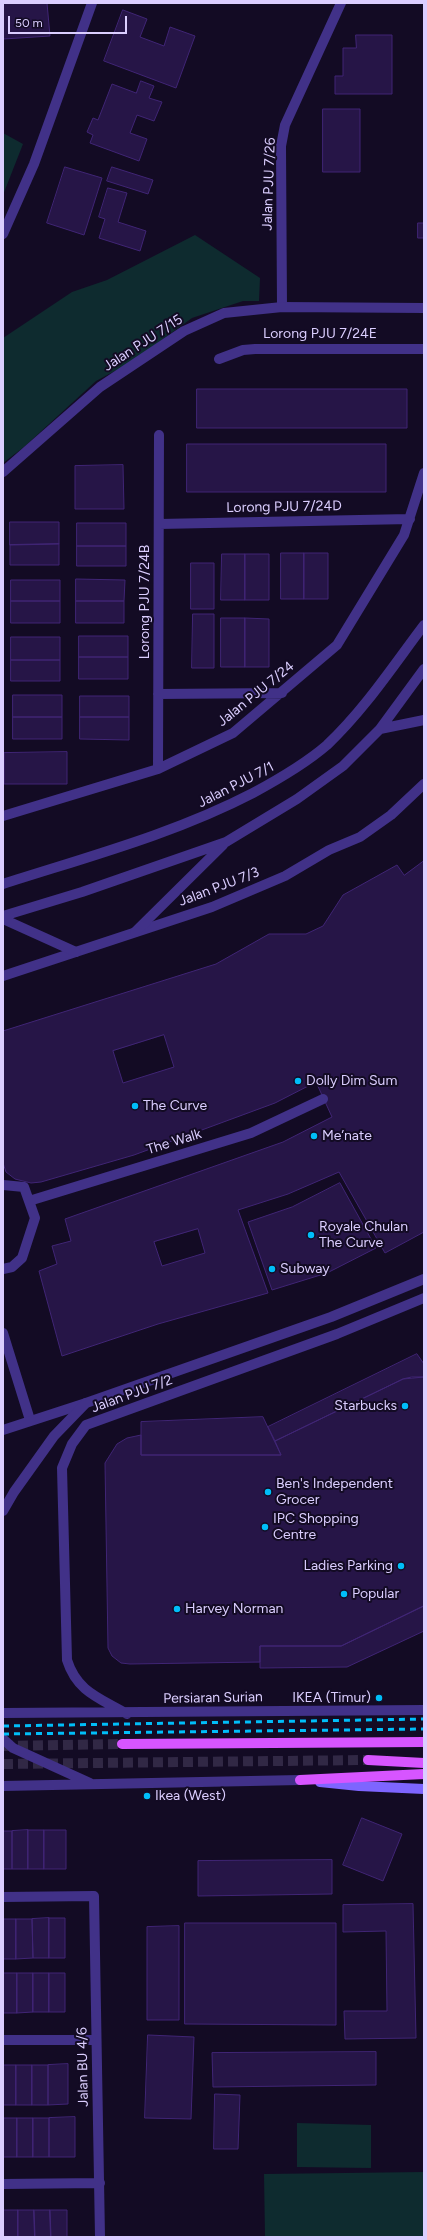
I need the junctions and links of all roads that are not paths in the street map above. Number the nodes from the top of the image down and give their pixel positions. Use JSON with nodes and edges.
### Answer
{"nodes":[{"id":1,"x":92,"y":3,"type":"edge"},
{"id":2,"x":341,"y":3,"type":"edge"},
{"id":3,"x":3,"y":234,"type":"edge"},
{"id":4,"x":282,"y":307,"type":"junction"},
{"id":5,"x":424,"y":308,"type":"edge"},
{"id":6,"x":424,"y":349,"type":"edge"},
{"id":7,"x":219,"y":360,"type":"dead end"},
{"id":8,"x":159,"y":436,"type":"dead end"},
{"id":9,"x":3,"y":472,"type":"edge"},
{"id":10,"x":424,"y":473,"type":"edge"},
{"id":11,"x":410,"y":519,"type":"junction"},
{"id":12,"x":159,"y":524,"type":"junction"},
{"id":13,"x":424,"y":625,"type":"edge"},
{"id":14,"x":424,"y":669,"type":"edge"},
{"id":15,"x":282,"y":693,"type":"junction"},
{"id":16,"x":158,"y":694,"type":"junction"},
{"id":17,"x":424,"y":720,"type":"edge"},
{"id":18,"x":380,"y":729,"type":"junction"},
{"id":19,"x":158,"y":769,"type":"junction"},
{"id":20,"x":424,"y":784,"type":"edge"},
{"id":21,"x":3,"y":816,"type":"edge"},
{"id":22,"x":226,"y":842,"type":"junction"},
{"id":23,"x":3,"y":884,"type":"edge"},
{"id":24,"x":3,"y":916,"type":"edge"},
{"id":25,"x":3,"y":919,"type":"edge"},
{"id":26,"x":135,"y":932,"type":"junction"},
{"id":27,"x":76,"y":952,"type":"junction"},
{"id":28,"x":3,"y":976,"type":"edge"},
{"id":29,"x":323,"y":1099,"type":"dead end"},
{"id":30,"x":3,"y":1185,"type":"edge"},
{"id":31,"x":29,"y":1201,"type":"junction"},
{"id":32,"x":3,"y":1269,"type":"edge"},
{"id":33,"x":424,"y":1279,"type":"edge"},
{"id":34,"x":424,"y":1298,"type":"edge"},
{"id":35,"x":3,"y":1333,"type":"edge"},
{"id":36,"x":86,"y":1402,"type":"junction"},
{"id":37,"x":30,"y":1420,"type":"junction"},
{"id":38,"x":3,"y":1430,"type":"edge"},
{"id":39,"x":3,"y":1511,"type":"edge"},
{"id":40,"x":424,"y":1710,"type":"edge"},
{"id":41,"x":3,"y":1713,"type":"edge"},
{"id":42,"x":127,"y":1714,"type":"junction"},
{"id":43,"x":3,"y":1739,"type":"edge"},
{"id":44,"x":424,"y":1742,"type":"edge"},
{"id":45,"x":122,"y":1744,"type":"tunnel mouth"},
{"id":46,"x":368,"y":1760,"type":"tunnel mouth"},
{"id":47,"x":424,"y":1763,"type":"edge"},
{"id":48,"x":424,"y":1774,"type":"edge"},
{"id":49,"x":300,"y":1780,"type":"junction"},
{"id":50,"x":94,"y":1784,"type":"junction"},
{"id":51,"x":3,"y":1786,"type":"edge"},
{"id":52,"x":424,"y":1789,"type":"edge"},
{"id":53,"x":3,"y":1897,"type":"edge"},
{"id":54,"x":3,"y":2040,"type":"edge"},
{"id":55,"x":96,"y":2040,"type":"junction"},
{"id":56,"x":100,"y":2183,"type":"junction"},
{"id":57,"x":3,"y":2184,"type":"edge"},
{"id":58,"x":100,"y":2237,"type":"edge"}],
"edges":[{"from":1,"to":3,"type":"street"},
{"from":2,"to":4,"type":"street","name":"Jalan PJU 7/26"},
{"from":4,"to":5,"type":"street","name":"Jalan PJU 7/15"},
{"from":4,"to":9,"type":"street","name":"Jalan PJU 7/15"},
{"from":6,"to":7,"type":"street","name":"Lorong PJU 7/24E"},
{"from":8,"to":12,"type":"street","name":"Lorong PJU 7/24B"},
{"from":10,"to":11,"type":"street","name":"Jalan PJU 7/24"},
{"from":11,"to":12,"type":"street","name":"Lorong PJU 7/24D"},
{"from":11,"to":15,"type":"street","name":"Jalan PJU 7/24"},
{"from":12,"to":16,"type":"street","name":"Lorong PJU 7/24B"},
{"from":13,"to":23,"type":"street","name":"Jalan PJU 7/1"},
{"from":14,"to":18,"type":"street"},
{"from":15,"to":16,"type":"street"},
{"from":15,"to":19,"type":"street","name":"Jalan PJU 7/24"},
{"from":16,"to":19,"type":"street","name":"Lorong PJU 7/24B"},
{"from":17,"to":18,"type":"street"},
{"from":18,"to":22,"type":"street"},
{"from":19,"to":21,"type":"street","name":"Jalan PJU 7/24"},
{"from":20,"to":26,"type":"street","name":"Jalan PJU 7/3"},
{"from":22,"to":24,"type":"street"},
{"from":22,"to":26,"type":"street"},
{"from":25,"to":27,"type":"street"},
{"from":26,"to":27,"type":"street","name":"Jalan PJU 7/3"},
{"from":27,"to":28,"type":"street","name":"Jalan PJU 7/3"},
{"from":29,"to":31,"type":"street","name":"The Walk"},
{"from":30,"to":31,"type":"street"},
{"from":31,"to":32,"type":"street"},
{"from":33,"to":36,"type":"street","name":"Jalan PJU 7/2"},
{"from":34,"to":42,"type":"street","name":"Jalan PJU 7/2"},
{"from":35,"to":37,"type":"street"},
{"from":36,"to":37,"type":"street"},
{"from":36,"to":39,"type":"street","name":"Jalan PJU 7/2"},
{"from":37,"to":38,"type":"street"},
{"from":40,"to":42,"type":"street","name":"Persiaran Surian"},
{"from":41,"to":42,"type":"street","name":"Persiaran Surian"},
{"from":43,"to":50,"type":"street"},
{"from":44,"to":45,"type":"main road"},
{"from":46,"to":47,"type":"main road"},
{"from":48,"to":49,"type":"main road"},
{"from":49,"to":50,"type":"street"},
{"from":49,"to":52,"type":"main road"},
{"from":50,"to":51,"type":"street"},
{"from":53,"to":55,"type":"street","name":"Jalan BU 4/6"},
{"from":54,"to":55,"type":"street"},
{"from":55,"to":56,"type":"street","name":"Jalan BU 4/6"},
{"from":56,"to":57,"type":"street"},
{"from":56,"to":58,"type":"street","name":"Jalan BU 4/6"}]}
